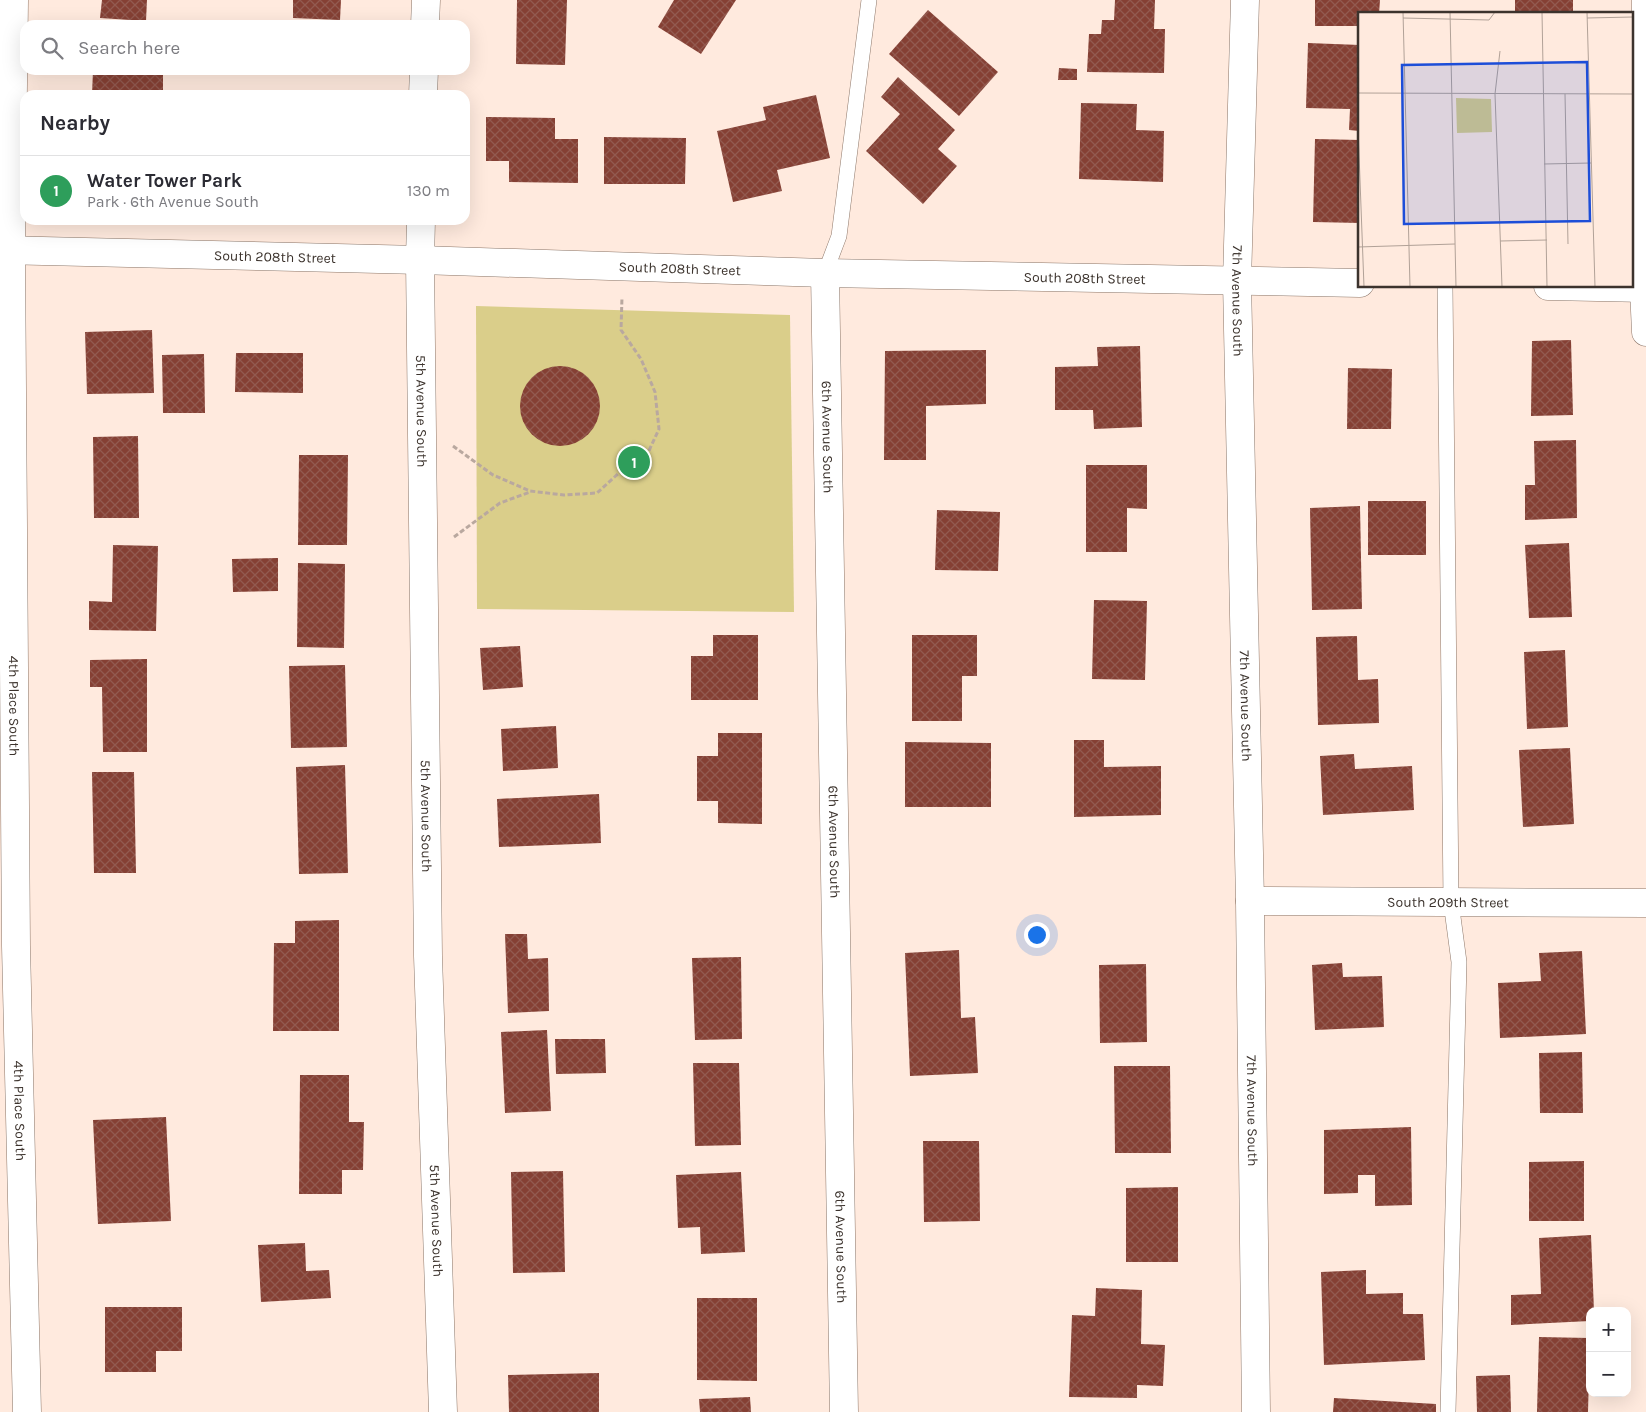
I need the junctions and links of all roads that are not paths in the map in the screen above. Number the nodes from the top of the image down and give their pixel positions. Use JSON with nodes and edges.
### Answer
{"nodes":[{"id":1,"x":14,"y":0,"type":"edge"},
{"id":2,"x":426,"y":0,"type":"edge"},
{"id":3,"x":869,"y":0,"type":"edge"},
{"id":4,"x":1245,"y":0,"type":"edge"},
{"id":5,"x":1646,"y":0,"type":"edge"},
{"id":6,"x":425,"y":20,"type":"edge"},
{"id":7,"x":424,"y":75,"type":"edge"},
{"id":8,"x":424,"y":90,"type":"edge"},
{"id":9,"x":421,"y":225,"type":"edge"},
{"id":10,"x":6,"y":250,"type":"edge"},
{"id":11,"x":420,"y":260,"type":"junction"},
{"id":12,"x":825,"y":272,"type":"junction"},
{"id":13,"x":1237,"y":281,"type":"junction"},
{"id":14,"x":1358,"y":283,"type":"edge"},
{"id":15,"x":1445,"y":288,"type":"edge"},
{"id":16,"x":1645,"y":288,"type":"edge"},
{"id":17,"x":1646,"y":332,"type":"edge"},
{"id":18,"x":1250,"y":901,"type":"junction"},
{"id":19,"x":1451,"y":902,"type":"junction"},
{"id":20,"x":1646,"y":903,"type":"edge"},
{"id":21,"x":27,"y":1412,"type":"edge"},
{"id":22,"x":443,"y":1412,"type":"edge"},
{"id":23,"x":844,"y":1412,"type":"edge"},
{"id":24,"x":1256,"y":1412,"type":"edge"},
{"id":25,"x":1448,"y":1412,"type":"edge"}],
"edges":[{"from":1,"to":10,"type":"street","name":"4th Place South"},
{"from":2,"to":6,"type":"street"},
{"from":3,"to":12,"type":"lane"},
{"from":4,"to":13,"type":"street","name":"7th Avenue South"},
{"from":5,"to":16,"type":"street"},
{"from":7,"to":8,"type":"street"},
{"from":9,"to":11,"type":"street","name":"5th Avenue South"},
{"from":10,"to":11,"type":"street","name":"South 208th Street"},
{"from":10,"to":21,"type":"street","name":"4th Place South"},
{"from":11,"to":12,"type":"street","name":"South 208th Street"},
{"from":11,"to":22,"type":"street","name":"5th Avenue South"},
{"from":12,"to":13,"type":"street","name":"South 208th Street"},
{"from":12,"to":23,"type":"street","name":"6th Avenue South"},
{"from":13,"to":14,"type":"street","name":"South 208th Street"},
{"from":13,"to":18,"type":"street","name":"7th Avenue South"},
{"from":15,"to":19,"type":"lane"},
{"from":16,"to":17,"type":"street"},
{"from":18,"to":19,"type":"street","name":"South 209th Street"},
{"from":18,"to":24,"type":"street","name":"7th Avenue South"},
{"from":19,"to":20,"type":"street","name":"South 209th Street"},
{"from":19,"to":25,"type":"lane"}]}
